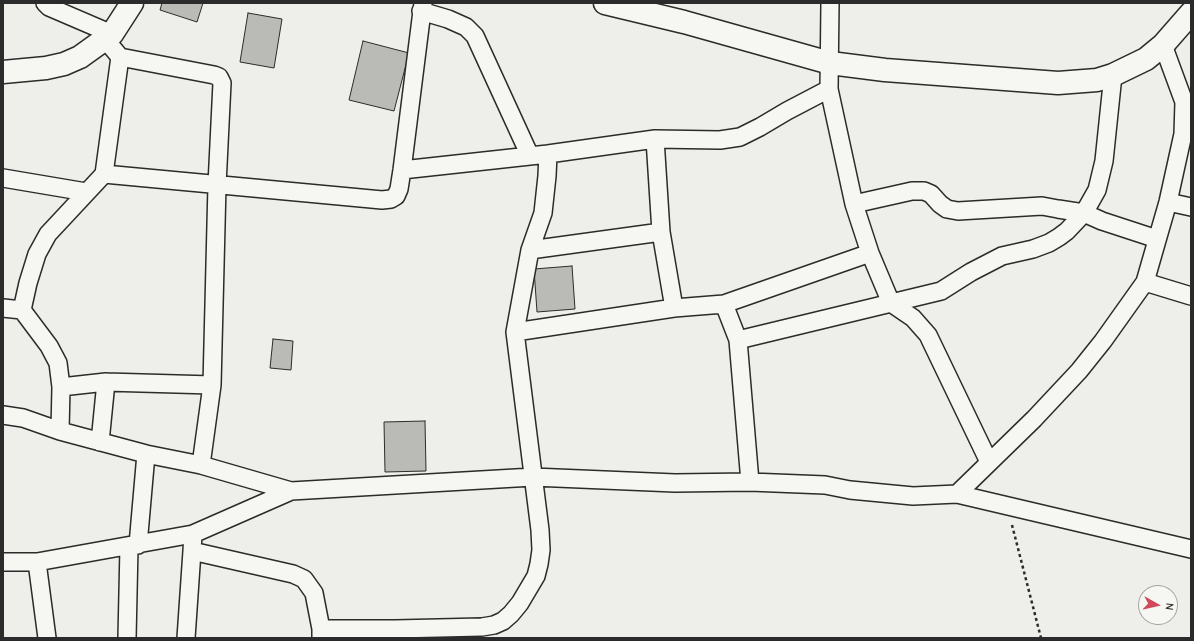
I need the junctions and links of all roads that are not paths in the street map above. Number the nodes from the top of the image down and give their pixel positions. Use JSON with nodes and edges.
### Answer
{"nodes":[{"id":1,"x":45,"y":3,"type":"edge"},
{"id":2,"x":132,"y":3,"type":"edge"},
{"id":3,"x":605,"y":3,"type":"edge"},
{"id":4,"x":830,"y":3,"type":"edge"},
{"id":5,"x":422,"y":7,"type":"edge"},
{"id":6,"x":1191,"y":13,"type":"edge"},
{"id":7,"x":109,"y":37,"type":"junction"},
{"id":8,"x":1164,"y":45,"type":"junction"},
{"id":9,"x":120,"y":57,"type":"junction"},
{"id":10,"x":830,"y":63,"type":"junction"},
{"id":11,"x":3,"y":72,"type":"edge"},
{"id":12,"x":1118,"y":72,"type":"junction"},
{"id":13,"x":829,"y":89,"type":"junction"},
{"id":14,"x":1187,"y":102,"type":"edge"},
{"id":15,"x":655,"y":139,"type":"junction"},
{"id":16,"x":548,"y":154,"type":"junction"},
{"id":17,"x":530,"y":156,"type":"junction"},
{"id":18,"x":402,"y":170,"type":"junction"},
{"id":19,"x":104,"y":174,"type":"junction"},
{"id":20,"x":3,"y":178,"type":"edge"},
{"id":21,"x":217,"y":185,"type":"junction"},
{"id":22,"x":86,"y":192,"type":"junction"},
{"id":23,"x":1168,"y":202,"type":"junction"},
{"id":24,"x":854,"y":204,"type":"junction"},
{"id":25,"x":1191,"y":207,"type":"edge"},
{"id":26,"x":1093,"y":217,"type":"junction"},
{"id":27,"x":661,"y":232,"type":"junction"},
{"id":28,"x":1157,"y":239,"type":"junction"},
{"id":29,"x":530,"y":250,"type":"junction"},
{"id":30,"x":870,"y":253,"type":"junction"},
{"id":31,"x":1145,"y":282,"type":"junction"},
{"id":32,"x":1191,"y":296,"type":"edge"},
{"id":33,"x":891,"y":303,"type":"junction"},
{"id":34,"x":724,"y":304,"type":"junction"},
{"id":35,"x":3,"y":308,"type":"edge"},
{"id":36,"x":674,"y":308,"type":"junction"},
{"id":37,"x":22,"y":310,"type":"junction"},
{"id":38,"x":515,"y":332,"type":"junction"},
{"id":39,"x":738,"y":340,"type":"junction"},
{"id":40,"x":106,"y":382,"type":"junction"},
{"id":41,"x":212,"y":385,"type":"junction"},
{"id":42,"x":61,"y":387,"type":"junction"},
{"id":43,"x":3,"y":416,"type":"edge"},
{"id":44,"x":60,"y":431,"type":"junction"},
{"id":45,"x":100,"y":442,"type":"junction"},
{"id":46,"x":146,"y":454,"type":"junction"},
{"id":47,"x":989,"y":462,"type":"junction"},
{"id":48,"x":201,"y":465,"type":"junction"},
{"id":49,"x":533,"y":477,"type":"junction"},
{"id":50,"x":750,"y":482,"type":"junction"},
{"id":51,"x":291,"y":492,"type":"junction"},
{"id":52,"x":957,"y":494,"type":"junction"},
{"id":53,"x":193,"y":534,"type":"junction"},
{"id":54,"x":134,"y":546,"type":"junction"},
{"id":55,"x":1191,"y":548,"type":"edge"},
{"id":56,"x":192,"y":551,"type":"junction"},
{"id":57,"x":3,"y":562,"type":"edge"},
{"id":58,"x":37,"y":562,"type":"junction"},
{"id":59,"x":321,"y":634,"type":"edge"},
{"id":60,"x":47,"y":638,"type":"edge"},
{"id":61,"x":127,"y":638,"type":"edge"},
{"id":62,"x":186,"y":638,"type":"edge"}],
"edges":[{"from":1,"to":7,"type":"street"},
{"from":2,"to":7,"type":"street"},
{"from":3,"to":10,"type":"street"},
{"from":4,"to":10,"type":"street"},
{"from":5,"to":17,"type":"street"},
{"from":5,"to":18,"type":"street"},
{"from":6,"to":8,"type":"street"},
{"from":7,"to":9,"type":"street"},
{"from":7,"to":11,"type":"street"},
{"from":8,"to":12,"type":"street"},
{"from":8,"to":14,"type":"street"},
{"from":9,"to":19,"type":"street"},
{"from":9,"to":21,"type":"street"},
{"from":10,"to":12,"type":"street"},
{"from":10,"to":13,"type":"street"},
{"from":12,"to":26,"type":"street"},
{"from":13,"to":15,"type":"street"},
{"from":13,"to":24,"type":"street"},
{"from":14,"to":23,"type":"street"},
{"from":15,"to":16,"type":"street"},
{"from":15,"to":27,"type":"street"},
{"from":16,"to":17,"type":"street"},
{"from":16,"to":29,"type":"street"},
{"from":17,"to":18,"type":"street"},
{"from":18,"to":21,"type":"street"},
{"from":19,"to":21,"type":"street"},
{"from":19,"to":22,"type":"street"},
{"from":20,"to":22,"type":"street"},
{"from":21,"to":41,"type":"street"},
{"from":22,"to":37,"type":"street"},
{"from":23,"to":25,"type":"street"},
{"from":23,"to":28,"type":"street"},
{"from":24,"to":26,"type":"street"},
{"from":24,"to":30,"type":"street"},
{"from":26,"to":28,"type":"street"},
{"from":26,"to":33,"type":"street"},
{"from":27,"to":29,"type":"street"},
{"from":27,"to":36,"type":"street"},
{"from":28,"to":31,"type":"street"},
{"from":29,"to":38,"type":"street"},
{"from":30,"to":33,"type":"street"},
{"from":30,"to":34,"type":"street"},
{"from":31,"to":32,"type":"street"},
{"from":31,"to":47,"type":"street"},
{"from":33,"to":39,"type":"street"},
{"from":33,"to":47,"type":"street"},
{"from":34,"to":36,"type":"street"},
{"from":34,"to":39,"type":"street"},
{"from":35,"to":37,"type":"street"},
{"from":36,"to":38,"type":"street"},
{"from":37,"to":42,"type":"street"},
{"from":38,"to":49,"type":"street"},
{"from":39,"to":50,"type":"street"},
{"from":40,"to":41,"type":"street"},
{"from":40,"to":42,"type":"street"},
{"from":40,"to":45,"type":"street"},
{"from":41,"to":48,"type":"street"},
{"from":42,"to":44,"type":"street"},
{"from":43,"to":44,"type":"street"},
{"from":44,"to":45,"type":"street"},
{"from":45,"to":46,"type":"street"},
{"from":46,"to":48,"type":"street"},
{"from":46,"to":54,"type":"street"},
{"from":47,"to":52,"type":"street"},
{"from":48,"to":51,"type":"street"},
{"from":49,"to":50,"type":"street"},
{"from":49,"to":51,"type":"street"},
{"from":49,"to":59,"type":"street"},
{"from":50,"to":52,"type":"street"},
{"from":51,"to":53,"type":"street"},
{"from":52,"to":55,"type":"street"},
{"from":53,"to":54,"type":"street"},
{"from":53,"to":56,"type":"street"},
{"from":54,"to":58,"type":"street"},
{"from":54,"to":61,"type":"street"},
{"from":56,"to":59,"type":"street"},
{"from":56,"to":62,"type":"street"},
{"from":57,"to":58,"type":"street"},
{"from":58,"to":60,"type":"street"}]}
